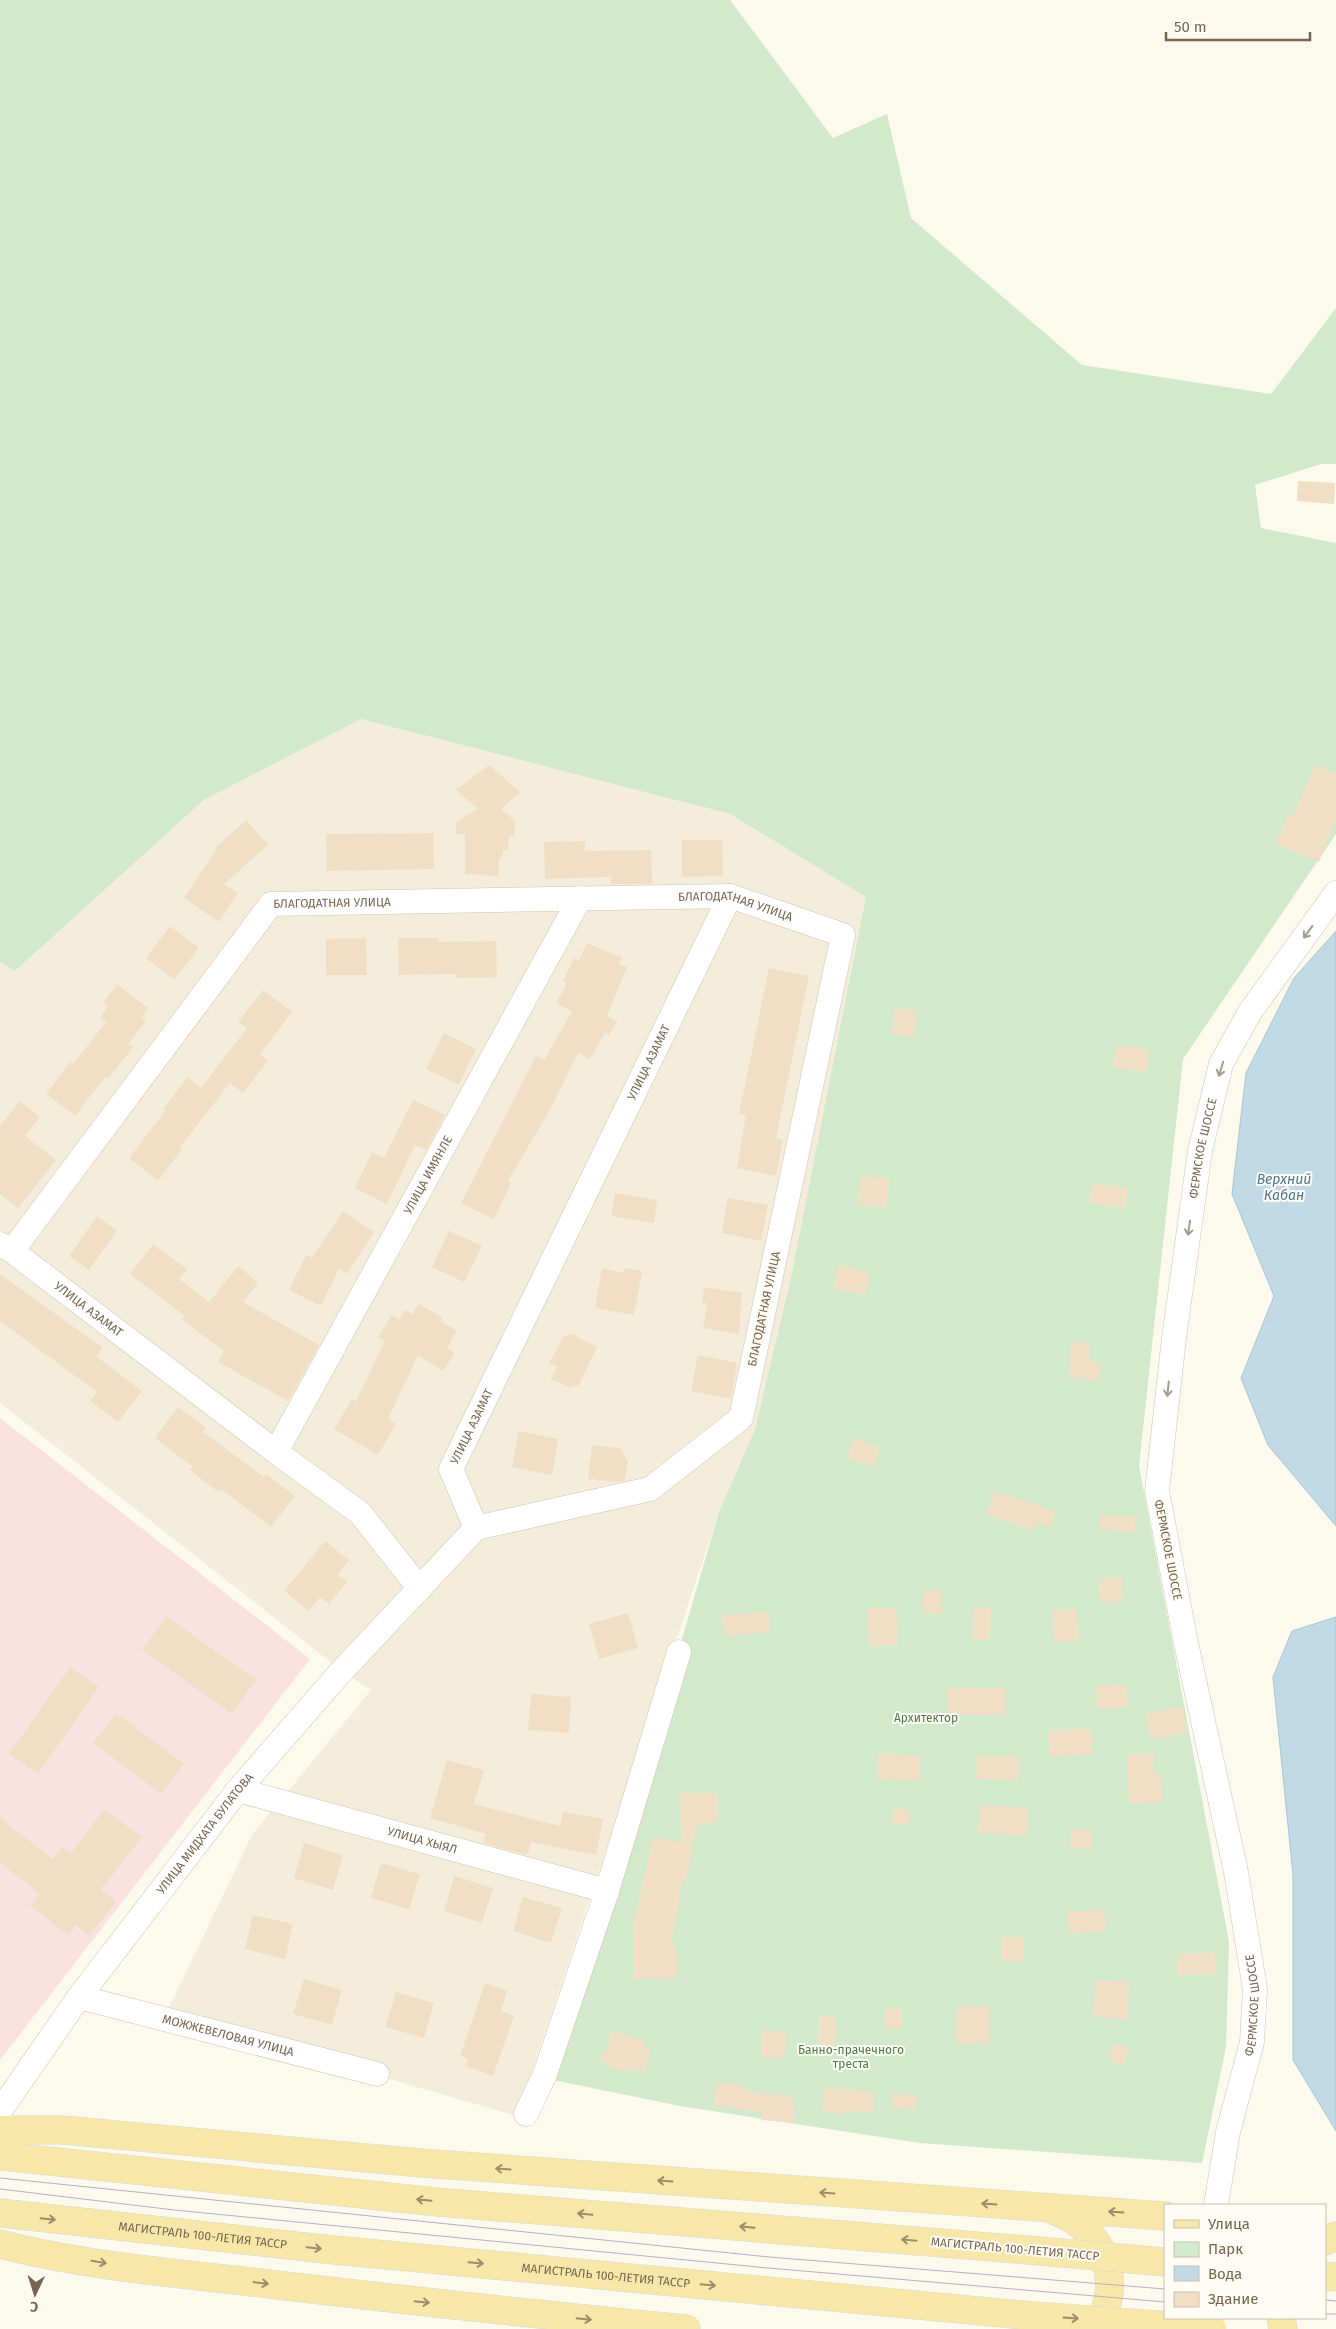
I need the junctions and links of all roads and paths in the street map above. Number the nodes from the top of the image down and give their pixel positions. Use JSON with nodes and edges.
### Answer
{"nodes":[{"id":1,"x":1336,"y":893,"type":"edge"},
{"id":2,"x":730,"y":896,"type":"junction"},
{"id":3,"x":580,"y":898,"type":"junction"},
{"id":4,"x":6,"y":1247,"type":"edge"},
{"id":5,"x":276,"y":1452,"type":"junction"},
{"id":6,"x":476,"y":1528,"type":"junction"},
{"id":7,"x":420,"y":1589,"type":"junction"},
{"id":8,"x":679,"y":1652,"type":"dead end"},
{"id":9,"x":238,"y":1790,"type":"junction"},
{"id":10,"x":606,"y":1891,"type":"junction"},
{"id":11,"x":79,"y":1997,"type":"junction"},
{"id":12,"x":377,"y":2074,"type":"dead end"},
{"id":13,"x":6,"y":2104,"type":"edge"},
{"id":14,"x":526,"y":2114,"type":"dead end"},
{"id":15,"x":0,"y":2130,"type":"edge"},
{"id":16,"x":28,"y":2130,"type":"junction"},
{"id":17,"x":0,"y":2156,"type":"edge"},
{"id":18,"x":1216,"y":2204,"type":"edge"},
{"id":19,"x":1037,"y":2207,"type":"junction"},
{"id":20,"x":0,"y":2213,"type":"edge"},
{"id":21,"x":1164,"y":2216,"type":"edge"},
{"id":22,"x":0,"y":2244,"type":"edge"},
{"id":23,"x":1164,"y":2262,"type":"edge"},
{"id":24,"x":686,"y":2329,"type":"edge"},
{"id":25,"x":1096,"y":2329,"type":"edge"},
{"id":26,"x":1212,"y":2329,"type":"edge"}],
"edges":[{"from":1,"to":18,"type":"street","name":"ФЕРМСКОЕ ШОССЕ","one_way":true},
{"from":2,"to":3,"type":"street","name":"БЛАГОДАТНАЯ УЛИЦА"},
{"from":2,"to":6,"type":"street","name":"УЛИЦА АЗАМАТ"},
{"from":2,"to":6,"type":"street","name":"БЛАГОДАТНАЯ УЛИЦА"},
{"from":3,"to":4,"type":"street","name":"БЛАГОДАТНАЯ УЛИЦА"},
{"from":3,"to":5,"type":"street","name":"УЛИЦА ИМЯНЛЕ"},
{"from":4,"to":5,"type":"street","name":"УЛИЦА АЗАМАТ"},
{"from":5,"to":7,"type":"street","name":"УЛИЦА АЗАМАТ"},
{"from":6,"to":7,"type":"street"},
{"from":7,"to":9,"type":"street","name":"УЛИЦА МИДХАТА БУЛАТОВА"},
{"from":8,"to":10,"type":"street"},
{"from":9,"to":10,"type":"street","name":"УЛИЦА ХЫЯЛ"},
{"from":9,"to":11,"type":"street","name":"УЛИЦА МИДХАТА БУЛАТОВА"},
{"from":10,"to":14,"type":"street"},
{"from":11,"to":12,"type":"street","name":"МОЖЖЕВЕЛОВАЯ УЛИЦА"},
{"from":11,"to":13,"type":"street","name":"УЛИЦА МИДХАТА БУЛАТОВА"},
{"from":13,"to":16,"type":"street","name":"УЛИЦА МИДХАТА БУЛАТОВА"},
{"from":15,"to":16,"type":"main road"},
{"from":19,"to":16,"type":"main road","one_way":true},
{"from":23,"to":17,"type":"main road","name":"МАГИСТРАЛЬ 100-ЛЕТИЯ ТАССР","one_way":true,"bridge":true},
{"from":21,"to":19,"type":"main road","one_way":true},
{"from":19,"to":25,"type":"main road"},
{"from":20,"to":26,"type":"main road","name":"МАГИСТРАЛЬ 100-ЛЕТИЯ ТАССР","one_way":true,"bridge":true},
{"from":22,"to":24,"type":"main road","one_way":true}]}
